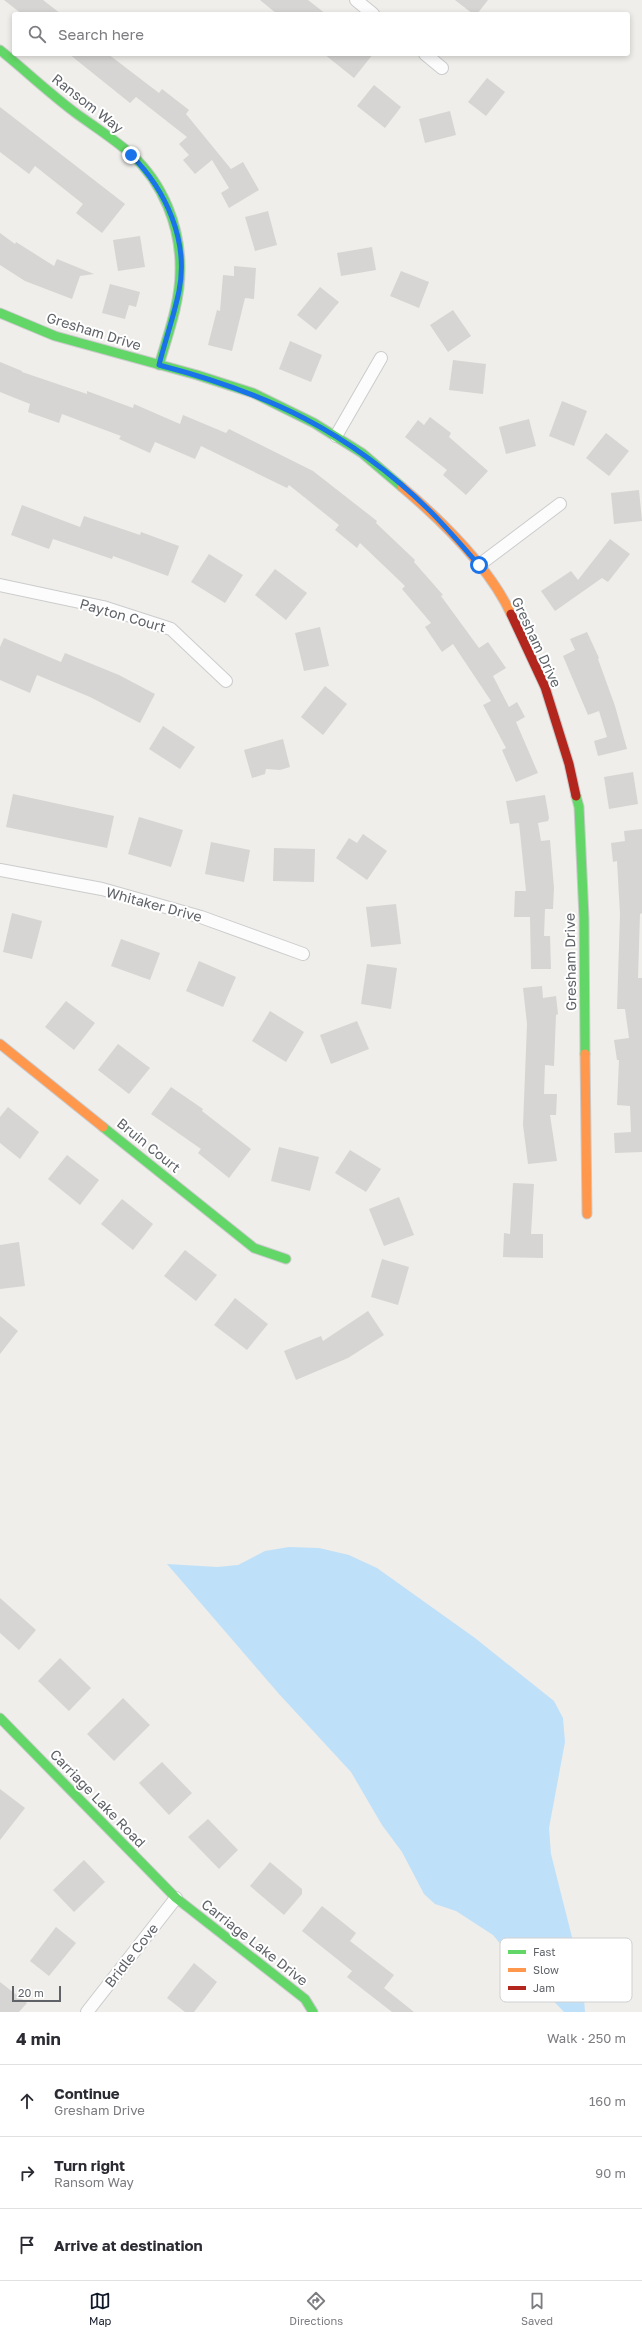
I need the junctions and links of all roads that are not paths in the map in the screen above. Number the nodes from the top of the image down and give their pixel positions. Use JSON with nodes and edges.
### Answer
{"nodes":[{"id":1,"x":356,"y":0,"type":"edge"},
{"id":2,"x":371,"y":12,"type":"edge"},
{"id":3,"x":0,"y":50,"type":"edge"},
{"id":4,"x":427,"y":56,"type":"edge"},
{"id":5,"x":442,"y":68,"type":"dead end"},
{"id":6,"x":0,"y":313,"type":"edge"},
{"id":7,"x":381,"y":358,"type":"dead end"},
{"id":8,"x":159,"y":365,"type":"junction"},
{"id":9,"x":336,"y":436,"type":"junction"},
{"id":10,"x":560,"y":504,"type":"dead end"},
{"id":11,"x":479,"y":565,"type":"junction"},
{"id":12,"x":0,"y":585,"type":"edge"},
{"id":13,"x":226,"y":680,"type":"dead end"},
{"id":14,"x":0,"y":870,"type":"edge"},
{"id":15,"x":303,"y":954,"type":"dead end"},
{"id":16,"x":0,"y":1044,"type":"edge"},
{"id":17,"x":587,"y":1214,"type":"dead end"},
{"id":18,"x":286,"y":1259,"type":"dead end"},
{"id":19,"x":0,"y":1718,"type":"edge"},
{"id":20,"x":176,"y":1898,"type":"junction"},
{"id":21,"x":87,"y":2012,"type":"edge"},
{"id":22,"x":313,"y":2012,"type":"edge"}],
"edges":[{"from":1,"to":2,"type":"street"},
{"from":3,"to":8,"type":"street","name":"Ransom Way"},
{"from":4,"to":5,"type":"street"},
{"from":6,"to":8,"type":"street","name":"Gresham Drive"},
{"from":7,"to":9,"type":"street"},
{"from":8,"to":9,"type":"street","name":"Gresham Drive"},
{"from":9,"to":11,"type":"street","name":"Gresham Drive"},
{"from":10,"to":11,"type":"street"},
{"from":11,"to":17,"type":"street","name":"Gresham Drive"},
{"from":12,"to":13,"type":"street","name":"Payton Court"},
{"from":14,"to":15,"type":"street","name":"Whitaker Drive"},
{"from":16,"to":18,"type":"street","name":"Bruin Court"},
{"from":19,"to":20,"type":"street","name":"Carriage Lake Road"},
{"from":20,"to":21,"type":"street","name":"Bridle Cove"},
{"from":20,"to":22,"type":"street","name":"Carriage Lake Drive"}]}
